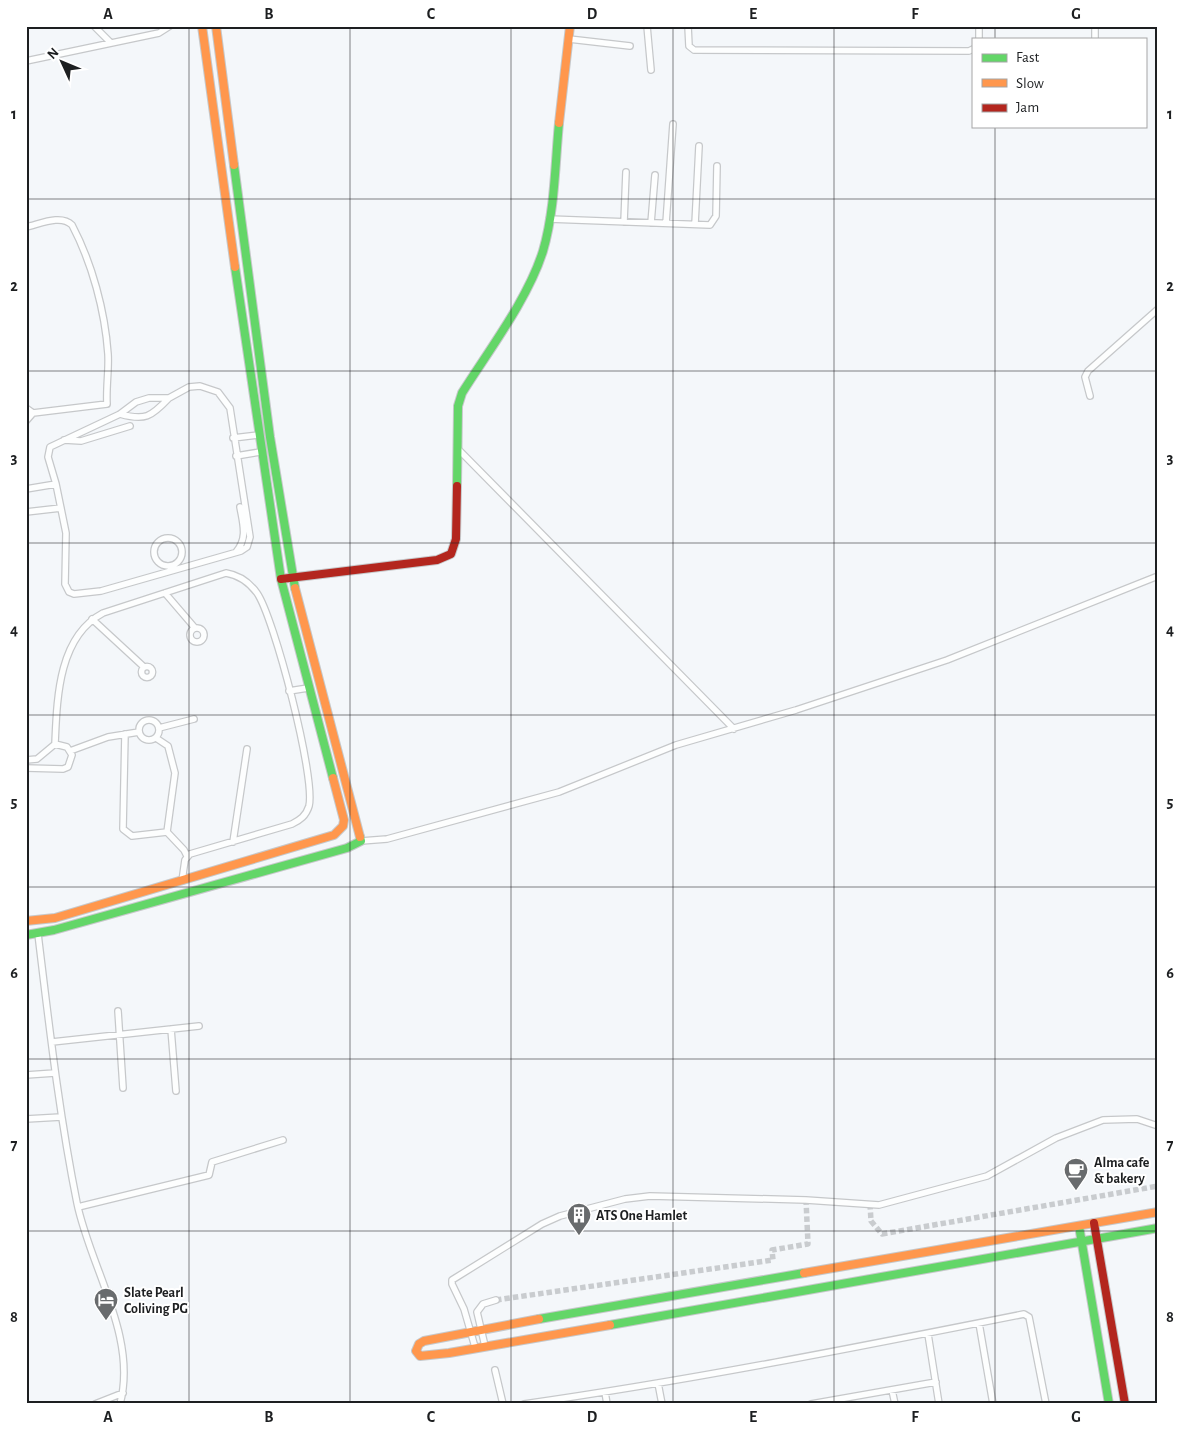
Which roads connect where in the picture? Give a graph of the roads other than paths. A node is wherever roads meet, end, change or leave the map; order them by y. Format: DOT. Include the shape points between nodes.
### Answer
graph roads {
  1 [pos="94,26"];
  2 [pos="170,26"];
  3 [pos="202,26"];
  4 [pos="216,26"];
  5 [pos="570,26"];
  6 [pos="647,26"];
  7 [pos="688,26"];
  8 [pos="568,39"];
  9 [pos="111,43"];
  10 [pos="630,46"];
  11 [pos="972,49"];
  12 [pos="26,61"];
  13 [pos="651,70"];
  14 [pos="674,124"];
  15 [pos="699,146"];
  16 [pos="717,166"];
  17 [pos="626,172"];
  18 [pos="655,176"];
  19 [pos="549,218"];
  20 [pos="624,222"];
  21 [pos="651,223"];
  22 [pos="666,224"];
  23 [pos="695,224"];
  24 [pos="26,227"];
  25 [pos="1158,309"];
  26 [pos="1090,396"];
  27 [pos="169,398"];
  28 [pos="26,408"];
  29 [pos="33,413"];
  30 [pos="120,414"];
  31 [pos="26,421"];
  32 [pos="130,426"];
  33 [pos="258,435"];
  34 [pos="233,438"];
  35 [pos="62,440"];
  36 [pos="458,449"];
  37 [pos="260,452"];
  38 [pos="236,456"];
  39 [pos="56,484"];
  40 [pos="26,489"];
  41 [pos="240,507"];
  42 [pos="61,508"];
  43 [pos="26,512"];
  44 [pos="235,553"];
  45 [pos="178,562"];
  46 [pos="163,565"];
  47 [pos="184,567"];
  48 [pos="163,573"];
  49 [pos="1158,576"];
  50 [pos="299,577"];
  51 [pos="281,579"];
  52 [pos="166,593"];
  53 [pos="92,619"];
  54 [pos="195,628"];
  55 [pos="144,667"];
  56 [pos="308,688"];
  57 [pos="289,691"];
  58 [pos="194,719"];
  59 [pos="159,728"];
  60 [pos="734,729"];
  61 [pos="139,732"];
  62 [pos="125,734"];
  63 [pos="156,738"];
  64 [pos="56,744"];
  65 [pos="247,749"];
  66 [pos="70,751"];
  67 [pos="26,760"];
  68 [pos="26,768"];
  69 [pos="167,832"];
  70 [pos="361,840"];
  71 [pos="233,842"];
  72 [pos="187,856"];
  73 [pos="182,881"];
  74 [pos="26,921"];
  75 [pos="38,934"];
  76 [pos="26,935"];
  77 [pos="118,1011"];
  78 [pos="199,1026"];
  79 [pos="171,1029"];
  80 [pos="118,1035"];
  81 [pos="52,1042"];
  82 [pos="56,1073"];
  83 [pos="26,1075"];
  84 [pos="123,1088"];
  85 [pos="176,1091"];
  86 [pos="61,1118"];
  87 [pos="26,1119"];
  88 [pos="1158,1126"];
  89 [pos="283,1140"];
  90 [pos="78,1207"];
  91 [pos="1158,1212"];
  92 [pos="1094,1223"];
  93 [pos="1079,1226"];
  94 [pos="1158,1228"];
  95 [pos="1097,1239"];
  96 [pos="1081,1242"];
  97 [pos="496,1300"];
  98 [pos="979,1323"];
  99 [pos="480,1329"];
  100 [pos="471,1331"];
  101 [pos="928,1334"];
  102 [pos="485,1346"];
  103 [pos="476,1347"];
  104 [pos="495,1370"];
  105 [pos="936,1382"];
  106 [pos="658,1383"];
  107 [pos="892,1390"];
  108 [pos="123,1392"];
  109 [pos="605,1392"];
  110 [pos="854,1400"];
  111 [pos="95,1404"];
  112 [pos="120,1404"];
  113 [pos="503,1404"];
  114 [pos="524,1404"];
  115 [pos="607,1404"];
  116 [pos="662,1404"];
  117 [pos="811,1404"];
  118 [pos="894,1404"];
  119 [pos="939,1404"];
  120 [pos="993,1404"];
  121 [pos="1046,1404"];
  122 [pos="1109,1404"];
  123 [pos="1125,1404"];
  1 -- 9 [label="street"];
  2 -- 9 [label="street" via="164,31"];
  3 -- 33 [label="street"];
  4 -- 50 [label="street" via="269,428"];
  5 -- 8 [label="street"];
  6 -- 13 [label="street"];
  7 -- 11 [label="street" via="689,46 694,50"];
  8 -- 10 [label="street"];
  8 -- 19 [label="street"];
  9 -- 12 [label="street"];
  14 -- 22 [label="street"];
  15 -- 23 [label="street"];
  16 -- 23 [label="street" via="715,221 710,225"];
  17 -- 20 [label="street"];
  18 -- 21 [label="street"];
  19 -- 20 [label="street"];
  19 -- 36 [label="street" via="543,250 532,280 462,393 458,406"];
  20 -- 21 [label="street"];
  21 -- 22 [label="street"];
  22 -- 23 [label="street"];
  24 -- 29 [label="street" via="58,220 72,225 93,277 108,355 107,404"];
  25 -- 26 [label="street" via="1088,371 1085,377"];
  27 -- 30 [label="street" via="142,399"];
  27 -- 30 [label="street" via="152,414 142,418"];
  27 -- 34 [label="street" via="189,387 200,386 218,392 230,408"];
  28 -- 29 [label="street"];
  29 -- 31 [label="street"];
  30 -- 35 [label="street"];
  32 -- 35 [label="street" via="81,441"];
  33 -- 34 [label="street"];
  33 -- 37 [label="street"];
  34 -- 38 [label="street"];
  35 -- 39 [label="street" via="48,451"];
  36 -- 50 [label="street" via="456,539 451,554 437,560"];
  36 -- 60 [label="street"];
  37 -- 38 [label="street"];
  37 -- 51 [label="street"];
  38 -- 44 [label="street" via="250,536 248,547"];
  39 -- 40 [label="street"];
  39 -- 42 [label="street"];
  41 -- 44 [label="street" via="244,541"];
  42 -- 43 [label="street"];
  42 -- 48 [label="street" via="66,533 64,584 70,592 101,591"];
  44 -- 47 [label="street"];
  45 -- 46 [label="street" via="171,566"];
  45 -- 46 [label="street" via="182,551 179,544 165,539 156,546 154,553"];
  45 -- 47 [label="street"];
  46 -- 48 [label="street"];
  47 -- 48 [label="street"];
  49 -- 60 [label="street" via="947,660"];
  50 -- 51 [label="street"];
  50 -- 70 [label="street" via="303,622"];
  51 -- 56 [label="street"];
  52 -- 53 [label="street"];
  52 -- 54 [label="street"];
  52 -- 57 [label="street" via="226,573 235,574 243,580 256,592 270,620"];
  53 -- 55 [label="street"];
  53 -- 64 [label="street" via="76,641 62,670"];
  56 -- 57 [label="street"];
  56 -- 73 [label="street" via="344,820 340,830 334,835"];
  57 -- 71 [label="street" via="310,782 311,794 306,813 292,824"];
  58 -- 59 [label="street"];
  59 -- 61 [label="street" via="154,721 148,720"];
  59 -- 63 [label="street"];
  60 -- 70 [label="street" via="650,755 559,792 387,839"];
  61 -- 62 [label="street"];
  61 -- 63 [label="street" via="146,740"];
  62 -- 66 [label="street"];
  62 -- 69 [label="street" via="123,829 132,836"];
  63 -- 69 [label="street" via="168,746 175,773"];
  64 -- 66 [label="street"];
  64 -- 67 [label="street" via="37,759"];
  65 -- 71 [label="street"];
  66 -- 68 [label="street" via="71,762 63,769"];
  69 -- 72 [label="street"];
  70 -- 75 [label="street" via="347,848"];
  71 -- 72 [label="street"];
  72 -- 73 [label="street"];
  73 -- 74 [label="street" via="55,918"];
  75 -- 76 [label="street"];
  75 -- 81 [label="street"];
  77 -- 80 [label="street"];
  78 -- 79 [label="street"];
  79 -- 80 [label="street"];
  79 -- 85 [label="street"];
  80 -- 81 [label="street"];
  80 -- 84 [label="street"];
  81 -- 82 [label="street"];
  82 -- 83 [label="street"];
  82 -- 86 [label="street"];
  86 -- 87 [label="street"];
  86 -- 90 [label="street"];
  88 -- 100 [label="street" via="1137,1119 1103,1120 1056,1138 987,1176 895,1202 870,1204 650,1196 560,1216 452,1280"];
  89 -- 90 [label="street" via="212,1162 209,1175"];
  90 -- 108 [label="street" via="104,1282 122,1350"];
  91 -- 92 [label="street"];
  92 -- 93 [label="street"];
  92 -- 95 [label="street"];
  93 -- 96 [label="street"];
  93 -- 99 [label="street"];
  94 -- 95 [label="street"];
  95 -- 96 [label="street"];
  95 -- 123 [label="street"];
  96 -- 102 [label="street"];
  96 -- 122 [label="street"];
  97 -- 99 [label="street" via="478,1309"];
  98 -- 101 [label="street"];
  98 -- 120 [label="street"];
  98 -- 121 [label="street" via="1024,1314 1029,1317"];
  99 -- 100 [label="street"];
  99 -- 102 [label="street"];
  100 -- 103 [label="street"];
  100 -- 103 [label="street" via="424,1341 416,1351 425,1356"];
  101 -- 105 [label="street"];
  101 -- 106 [label="street"];
  102 -- 103 [label="street"];
  104 -- 113 [label="street"];
  105 -- 107 [label="street"];
  105 -- 119 [label="street"];
  106 -- 109 [label="street"];
  106 -- 116 [label="street"];
  107 -- 110 [label="street"];
  107 -- 118 [label="street"];
  108 -- 111 [label="street"];
  108 -- 112 [label="street"];
  109 -- 114 [label="street"];
  109 -- 115 [label="street"];
  110 -- 117 [label="street"];
}
